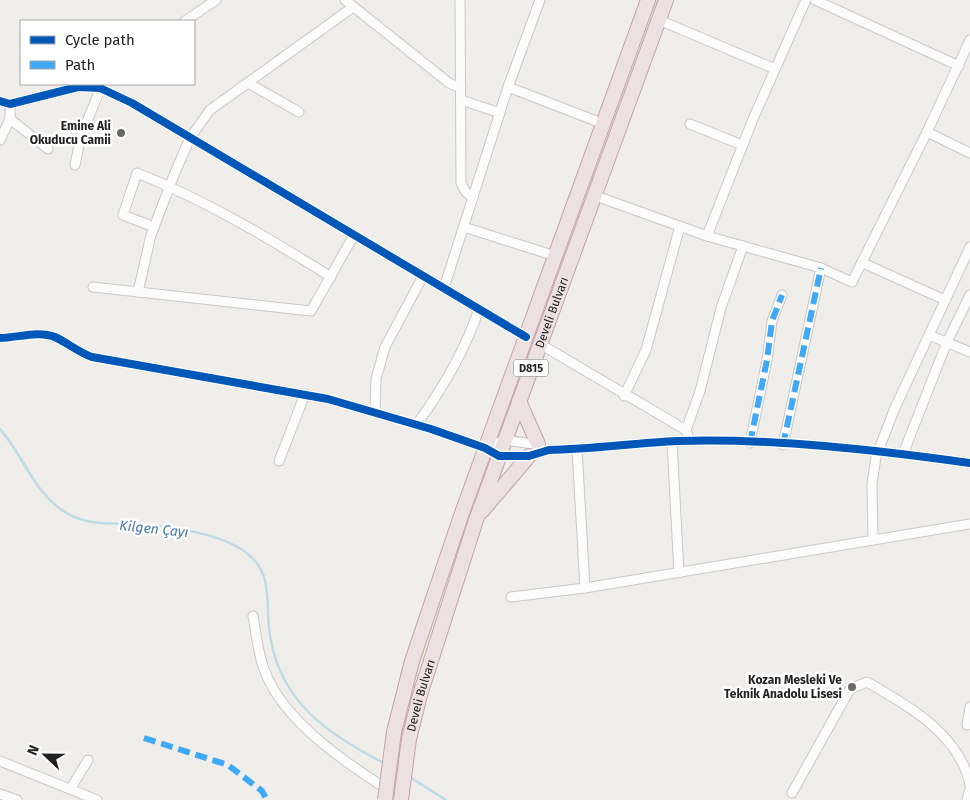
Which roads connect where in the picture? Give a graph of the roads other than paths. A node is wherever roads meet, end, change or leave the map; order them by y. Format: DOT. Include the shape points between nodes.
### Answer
graph roads {
  1 [pos="216,0"];
  2 [pos="345,0"];
  3 [pos="460,0"];
  4 [pos="540,0"];
  5 [pos="648,0"];
  6 [pos="666,0"];
  7 [pos="806,0"];
  8 [pos="815,0"];
  9 [pos="353,7"];
  10 [pos="186,20"];
  11 [pos="659,20"];
  12 [pos="970,40"];
  13 [pos="959,66"];
  14 [pos="775,69"];
  15 [pos="248,83"];
  16 [pos="102,86"];
  17 [pos="508,87"];
  18 [pos="461,88"];
  19 [pos="461,100"];
  20 [pos="0,101"];
  21 [pos="10,104"];
  22 [pos="300,112"];
  23 [pos="500,113"];
  24 [pos="10,119"];
  25 [pos="604,124"];
  26 [pos="690,124"];
  27 [pos="927,132"];
  28 [pos="190,138"];
  29 [pos="0,140"];
  30 [pos="742,145"];
  31 [pos="48,149"];
  32 [pos="970,153"];
  33 [pos="75,165"];
  34 [pos="170,186"];
  35 [pos="596,196"];
  36 [pos="473,198"];
  37 [pos="680,226"];
  38 [pos="154,227"];
  39 [pos="464,227"];
  40 [pos="354,235"];
  41 [pos="706,236"];
  42 [pos="744,246"];
  43 [pos="970,247"];
  44 [pos="555,256"];
  45 [pos="864,262"];
  46 [pos="820,268"];
  47 [pos="331,276"];
  48 [pos="423,276"];
  49 [pos="93,287"];
  50 [pos="444,288"];
  51 [pos="138,292"];
  52 [pos="782,295"];
  53 [pos="970,295"];
  54 [pos="945,300"];
  55 [pos="479,309"];
  56 [pos="929,335"];
  57 [pos="526,337"];
  58 [pos="0,338"];
  59 [pos="948,342"];
  60 [pos="540,344"];
  61 [pos="970,352"];
  62 [pos="305,394"];
  63 [pos="624,396"];
  64 [pos="519,401"];
  65 [pos="375,412"];
  66 [pos="417,424"];
  67 [pos="686,430"];
  68 [pos="505,440"];
  69 [pos="690,441"];
  70 [pos="672,442"];
  71 [pos="750,443"];
  72 [pos="783,445"];
  73 [pos="544,447"];
  74 [pos="485,448"];
  75 [pos="577,449"];
  76 [pos="879,450"];
  77 [pos="903,454"];
  78 [pos="499,456"];
  79 [pos="529,456"];
  80 [pos="279,460"];
  81 [pos="970,463"];
  82 [pos="476,520"];
  83 [pos="970,524"];
  84 [pos="873,540"];
  85 [pos="678,572"];
  86 [pos="585,588"];
  87 [pos="511,597"];
  88 [pos="253,616"];
  89 [pos="970,706"];
  90 [pos="967,724"];
  91 [pos="88,760"];
  92 [pos="0,761"];
  93 [pos="970,787"];
  94 [pos="71,788"];
  95 [pos="0,794"];
  96 [pos="792,794"];
  97 [pos="17,800"];
  98 [pos="97,800"];
  99 [pos="385,800"];
  100 [pos="403,800"];
  101 [pos="967,800"];
  1 -- 10 [label="street"];
  2 -- 9 [label="street"];
  3 -- 18 [label="street"];
  4 -- 17 [label="street"];
  5 -- 25 [label="highway, Develi Bulvarı / D815"];
  6 -- 11 [label="highway, Develi Bulvarı / D815"];
  7 -- 14 [label="street"];
  8 -- 13 [label="street"];
  9 -- 15 [label="street"];
  9 -- 18 [label="street" via="449,83"];
  11 -- 14 [label="street"];
  11 -- 35 [label="highway, Develi Bulvarı / D815"];
  12 -- 13 [label="street"];
  13 -- 27 [label="street"];
  14 -- 30 [label="street"];
  15 -- 22 [label="street"];
  15 -- 28 [label="street" via="210,110"];
  16 -- 21 [label="street" via="78,86"];
  16 -- 28 [label="street"];
  16 -- 33 [label="street" via="81,136"];
  17 -- 23 [label="street"];
  17 -- 25 [label="street"];
  18 -- 19 [label="street"];
  19 -- 23 [label="street"];
  19 -- 36 [label="street" via="461,183"];
  20 -- 21 [label="street"];
  21 -- 24 [label="street"];
  23 -- 36 [label="street"];
  24 -- 29 [label="street"];
  24 -- 31 [label="street"];
  25 -- 44 [label="highway, Develi Bulvarı / D815"];
  26 -- 30 [label="street"];
  27 -- 32 [label="street"];
  27 -- 45 [label="street"];
  28 -- 34 [label="street"];
  28 -- 40 [label="street"];
  30 -- 41 [label="street"];
  34 -- 38 [label="street"];
  34 -- 38 [label="street" via="137,173 123,215"];
  34 -- 47 [label="street"];
  35 -- 37 [label="street"];
  35 -- 60 [label="highway, Develi Bulvarı / D815"];
  36 -- 39 [label="street"];
  37 -- 41 [label="street"];
  37 -- 63 [label="street" via="646,350"];
  38 -- 51 [label="street"];
  39 -- 44 [label="street"];
  39 -- 50 [label="street"];
  40 -- 47 [label="street"];
  40 -- 48 [label="street"];
  41 -- 42 [label="street"];
  42 -- 46 [label="street"];
  42 -- 67 [label="street" via="721,308 700,391"];
  43 -- 54 [label="street"];
  44 -- 57 [label="highway, Develi Bulvarı / D815"];
  45 -- 46 [label="street" via="852,282"];
  45 -- 54 [label="street"];
  46 -- 72 [label="street"];
  47 -- 51 [label="street" via="311,311"];
  48 -- 50 [label="street"];
  48 -- 65 [label="street" via="385,346 376,379"];
  49 -- 51 [label="street"];
  50 -- 55 [label="street"];
  52 -- 71 [label="street" via="772,321"];
  53 -- 59 [label="street"];
  54 -- 56 [label="street"];
  55 -- 57 [label="street"];
  55 -- 66 [label="street" via="451,374"];
  56 -- 59 [label="street"];
  56 -- 76 [label="street"];
  57 -- 74 [label="highway, Develi Bulvarı / D815"];
  58 -- 62 [label="street" via="53,336 92,357"];
  59 -- 61 [label="street"];
  59 -- 77 [label="street"];
  60 -- 63 [label="street"];
  60 -- 64 [label="highway, Develi Bulvarı / D815"];
  62 -- 65 [label="street"];
  62 -- 80 [label="street"];
  63 -- 67 [label="street"];
  64 -- 68 [label="highway, Develi Bulvarı / D815"];
  64 -- 73 [label="highway"];
  65 -- 66 [label="street"];
  66 -- 74 [label="street"];
  67 -- 69 [label="street"];
  68 -- 73 [label="street"];
  68 -- 74 [label="street"];
  68 -- 78 [label="highway, Develi Bulvarı / D815"];
  69 -- 70 [label="street"];
  69 -- 71 [label="street"];
  70 -- 75 [label="street"];
  70 -- 85 [label="street"];
  71 -- 72 [label="street"];
  72 -- 76 [label="street"];
  73 -- 75 [label="street"];
  73 -- 79 [label="street"];
  74 -- 78 [label="street"];
  74 -- 99 [label="highway, Develi Bulvarı / D815, bridge" via="412,661 394,732"];
  75 -- 86 [label="street"];
  76 -- 77 [label="street"];
  76 -- 84 [label="street" via="873,474"];
  77 -- 81 [label="street"];
  78 -- 79 [label="street"];
  78 -- 82 [label="highway, Develi Bulvarı / D815"];
  79 -- 82 [label="highway"];
  82 -- 100 [label="highway, Develi Bulvarı / D815, bridge" via="420,695 409,739"];
  83 -- 84 [label="street"];
  84 -- 85 [label="street"];
  85 -- 86 [label="street"];
  86 -- 87 [label="street"];
  88 -- 100 [label="street" via="264,669 292,716 356,770"];
  89 -- 90 [label="street"];
  91 -- 94 [label="street"];
  92 -- 94 [label="street"];
  93 -- 96 [label="street" via="962,758 936,730 918,712 867,682 850,689"];
  93 -- 101 [label="street"];
  94 -- 98 [label="street"];
  95 -- 97 [label="street"];
}
